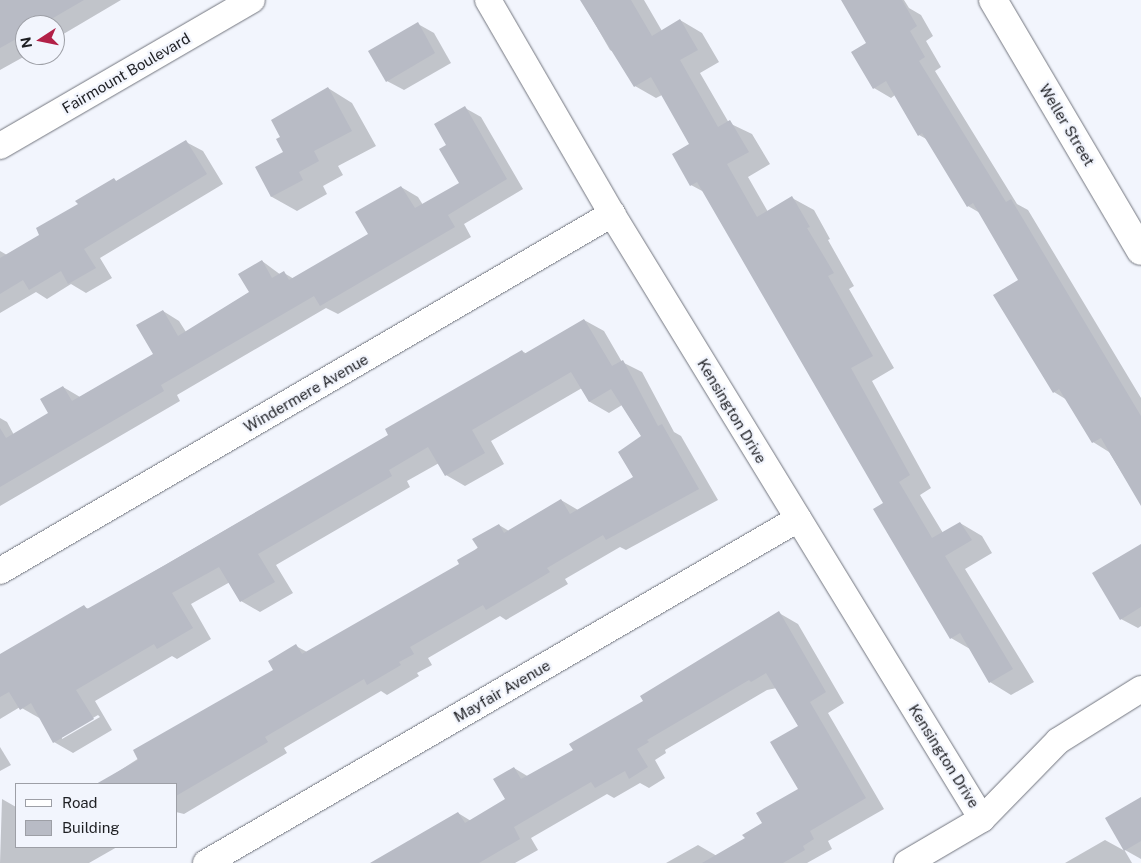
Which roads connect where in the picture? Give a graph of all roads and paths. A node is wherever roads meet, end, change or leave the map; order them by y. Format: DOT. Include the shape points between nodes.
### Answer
graph roads {
  1 [pos="252,0"];
  2 [pos="488,0"];
  3 [pos="993,0"];
  4 [pos="0,146"];
  5 [pos="612,214"];
  6 [pos="1141,251"];
  7 [pos="798,519"];
  8 [pos="0,570"];
  9 [pos="1141,690"];
  10 [pos="982,819"];
  11 [pos="206,863"];
  12 [pos="907,863"];
  1 -- 4 [label="street, Fairmount Boulevard"];
  2 -- 5 [label="street, Kensington Drive"];
  3 -- 6 [label="street, Weller Street"];
  5 -- 7 [label="street, Kensington Drive"];
  5 -- 8 [label="street, Windermere Avenue"];
  7 -- 10 [label="street, Kensington Drive"];
  7 -- 11 [label="street, Mayfair Avenue"];
  9 -- 10 [label="street" via="1058,741"];
  10 -- 12 [label="street"];
}
